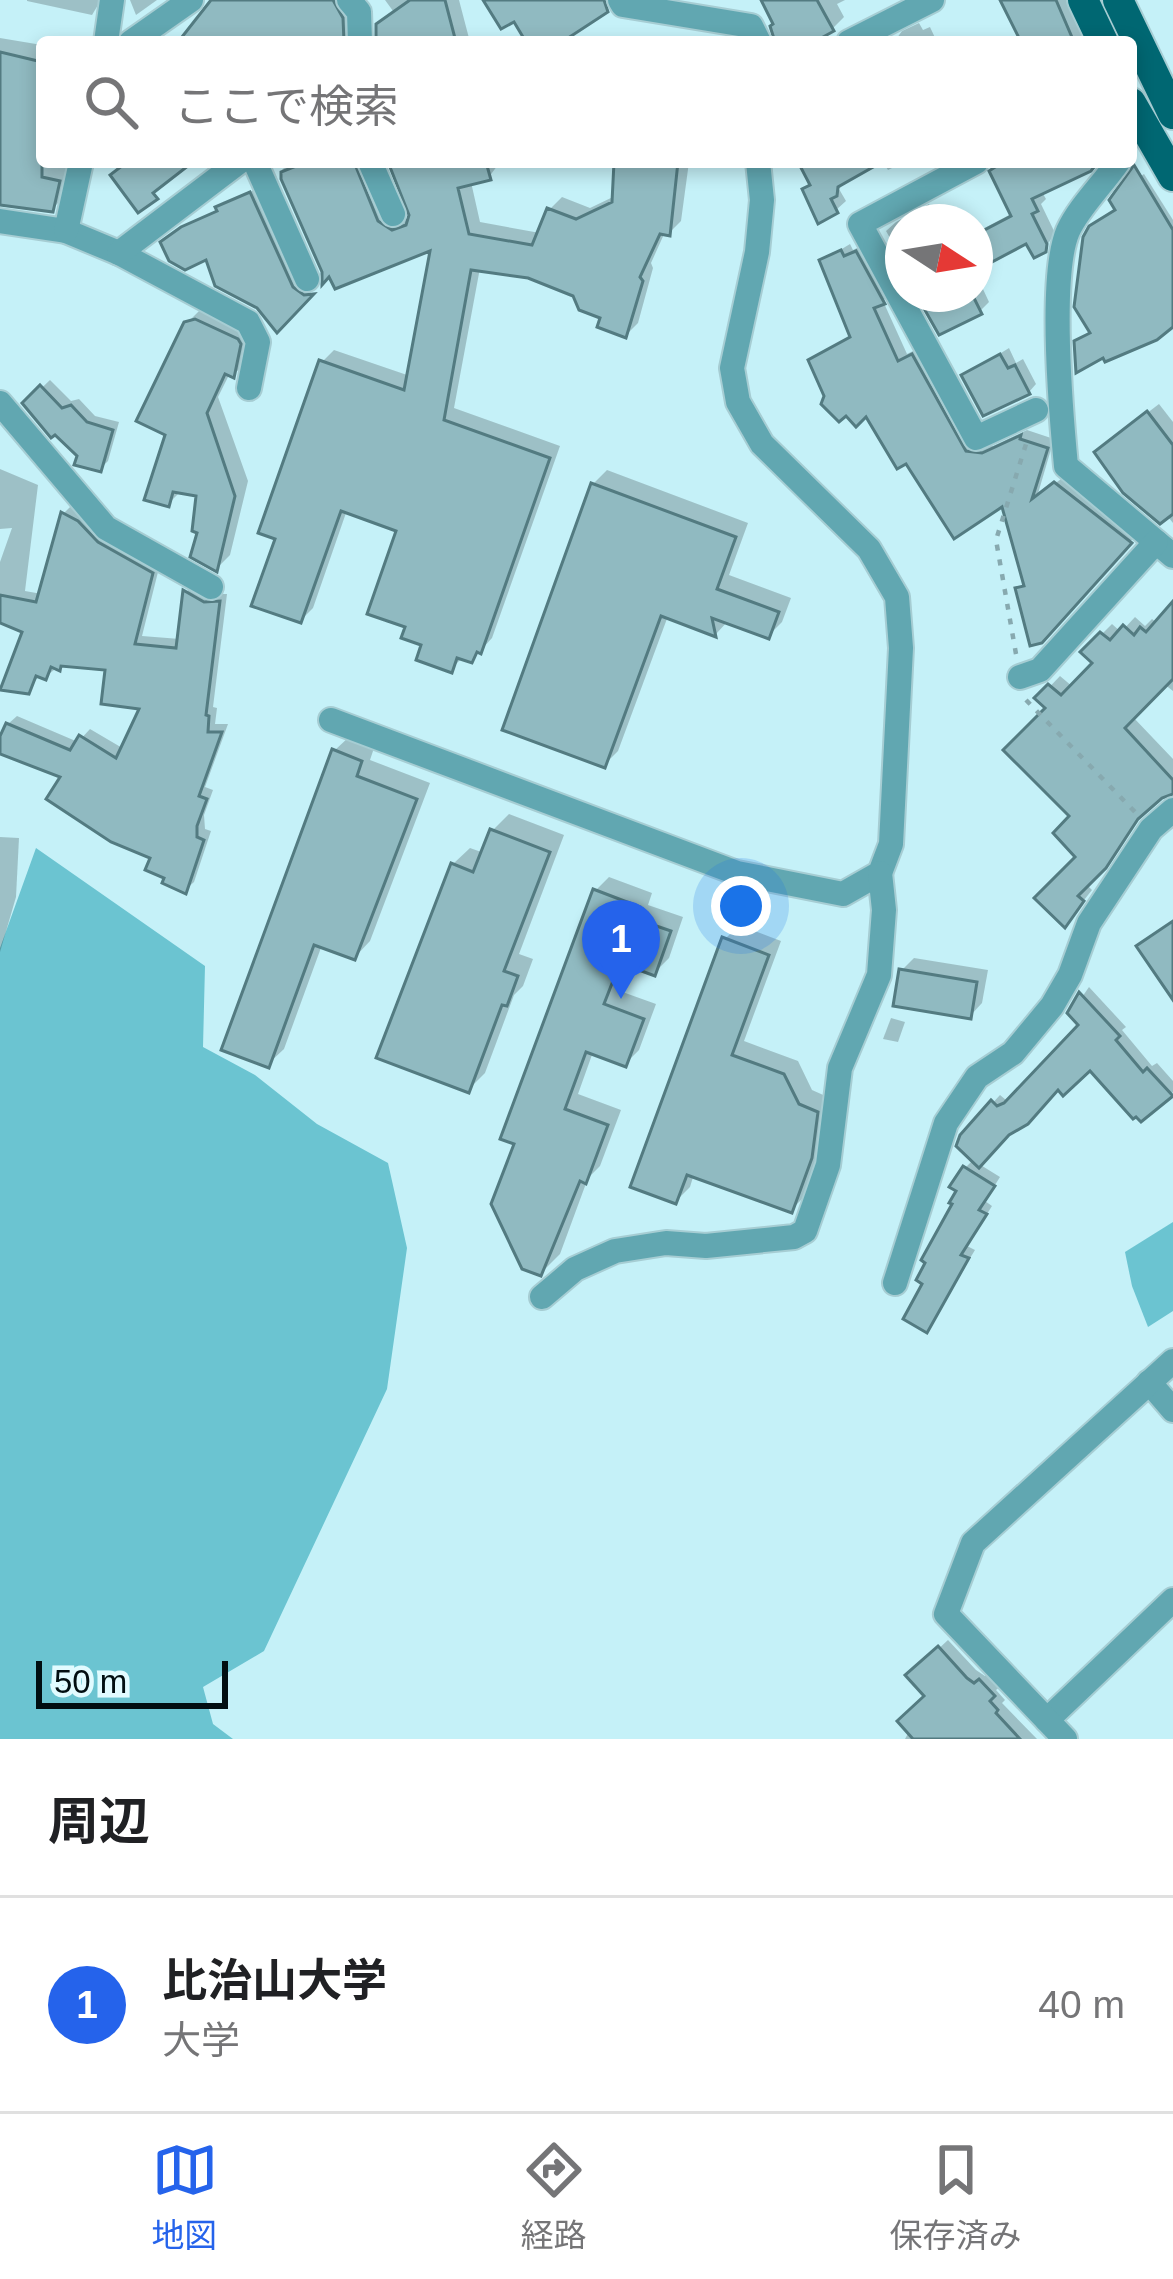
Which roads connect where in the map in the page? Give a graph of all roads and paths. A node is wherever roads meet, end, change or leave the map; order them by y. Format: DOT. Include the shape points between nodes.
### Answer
graph roads {
  1 [pos="112,0"];
  2 [pos="191,0"];
  3 [pos="350,0"];
  4 [pos="620,0"];
  5 [pos="932,0"];
  6 [pos="1083,0"];
  7 [pos="1118,0"];
  8 [pos="107,36"];
  9 [pos="140,36"];
  10 [pos="360,36"];
  11 [pos="756,36"];
  12 [pos="861,36"];
  13 [pos="1100,36"];
  14 [pos="1135,36"];
  15 [pos="1137,40"];
  16 [pos="1170,110"];
  17 [pos="1137,125"];
  18 [pos="1137,129"];
  19 [pos="80,168"];
  20 [pos="231,168"];
  21 [pos="258,168"];
  22 [pos="373,168"];
  23 [pos="759,168"];
  24 [pos="965,168"];
  25 [pos="1114,168"];
  26 [pos="1173,176"];
  27 [pos="393,214"];
  28 [pos="0,221"];
  29 [pos="66,231"];
  30 [pos="119,253"];
  31 [pos="307,279"];
  32 [pos="249,388"];
  33 [pos="0,403"];
  34 [pos="1036,410"];
  35 [pos="1164,549"];
  36 [pos="211,587"];
  37 [pos="1020,677"];
  38 [pos="331,720"];
  39 [pos="1173,810"];
  40 [pos="880,873"];
  41 [pos="896,1283"];
  42 [pos="542,1297"];
  43 [pos="1173,1360"];
  44 [pos="1149,1382"];
  45 [pos="1173,1410"];
  46 [pos="1173,1600"];
  47 [pos="1048,1720"];
  48 [pos="1065,1739"];
  1 -- 8 [label="street"];
  2 -- 9 [label="street"];
  3 -- 10 [label="street"];
  4 -- 11 [label="street" via="751,26"];
  5 -- 12 [label="street"];
  6 -- 13 [label="main road"];
  7 -- 14 [label="main road"];
  15 -- 16 [label="main road"];
  16 -- 17 [label="street"];
  18 -- 26 [label="main road"];
  19 -- 29 [label="street"];
  20 -- 30 [label="street"];
  21 -- 31 [label="street"];
  22 -- 27 [label="street"];
  23 -- 40 [label="street" via="757,252 732,368 739,402 762,444 869,549 896,597 902,648 891,844"];
  24 -- 34 [label="street" via="860,224 976,438"];
  25 -- 35 [label="street" via="1069,230 1060,265 1066,466"];
  28 -- 29 [label="street"];
  29 -- 30 [label="street"];
  30 -- 32 [label="street" via="248,322 258,342"];
  33 -- 36 [label="street" via="106,528"];
  35 -- 37 [label="street" via="1040,670"];
  38 -- 40 [label="street" via="737,873 843,893"];
  39 -- 41 [label="street" via="1151,829 1089,923 1052,1006 1013,1053 977,1077 946,1123"];
  40 -- 42 [label="street" via="879,975 840,1068 828,1166 805,1231 615,1251 575,1269"];
  43 -- 44 [label="street"];
  44 -- 45 [label="street"];
  44 -- 47 [label="street" via="973,1543 946,1614"];
  46 -- 47 [label="street"];
  47 -- 48 [label="street"];
}
